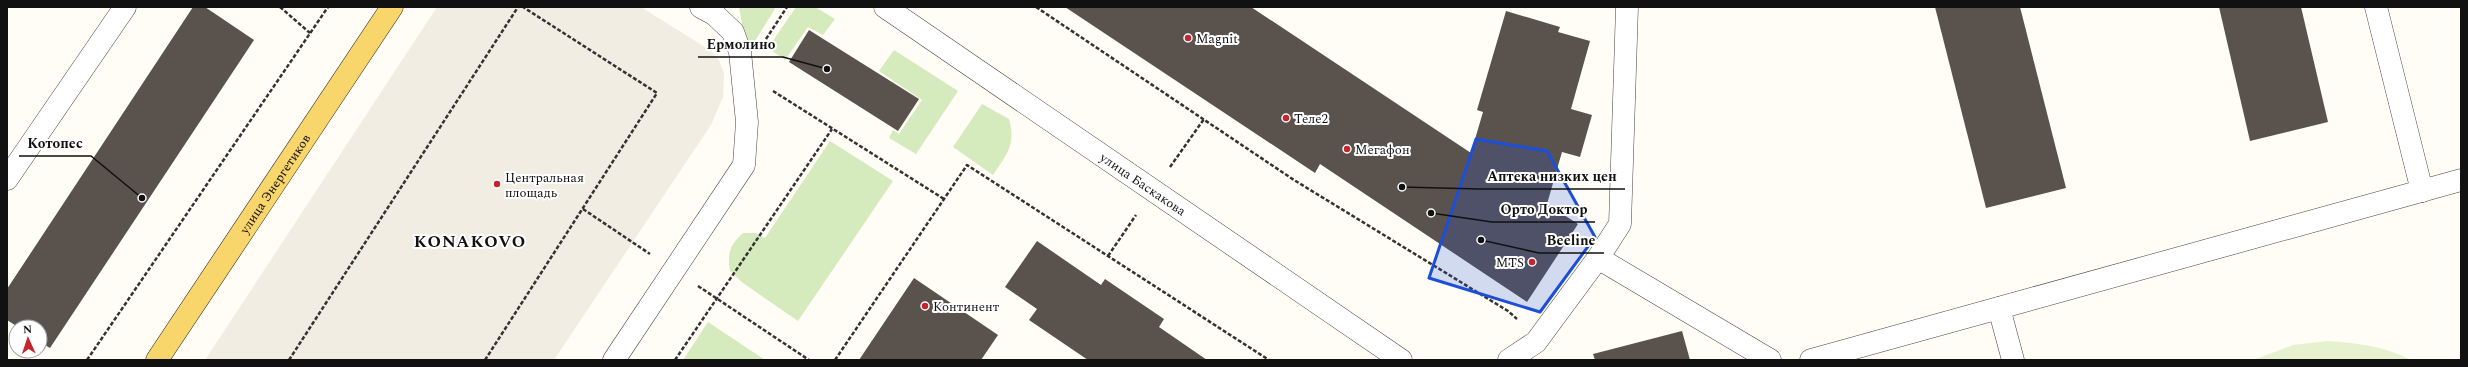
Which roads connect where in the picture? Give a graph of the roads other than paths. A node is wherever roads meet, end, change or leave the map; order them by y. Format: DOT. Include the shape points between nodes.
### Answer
graph roads {
  1 [pos="125,7"];
  2 [pos="392,7"];
  3 [pos="885,7"];
  4 [pos="1627,7"];
  5 [pos="2376,7"];
  6 [pos="711,9"];
  7 [pos="7,180"];
  8 [pos="2461,180"];
  9 [pos="2422,191"];
  10 [pos="1598,258"];
  11 [pos="1999,308"];
  12 [pos="157,360"];
  13 [pos="614,360"];
  14 [pos="1401,360"];
  15 [pos="1509,360"];
  16 [pos="1770,360"];
  17 [pos="1811,360"];
  18 [pos="2013,360"];
  1 -- 7 [label="street"];
  2 -- 12 [label="main road, улица Энергетиков"];
  3 -- 14 [label="street, улица Баскакова"];
  4 -- 10 [label="street" via="1620,224"];
  5 -- 9 [label="street"];
  6 -- 13 [label="street" via="733,32 740,52 747,122 744,165"];
  8 -- 9 [label="street"];
  9 -- 11 [label="street"];
  10 -- 15 [label="street" via="1536,342"];
  10 -- 16 [label="street"];
  11 -- 17 [label="street"];
  11 -- 18 [label="street"];
}
